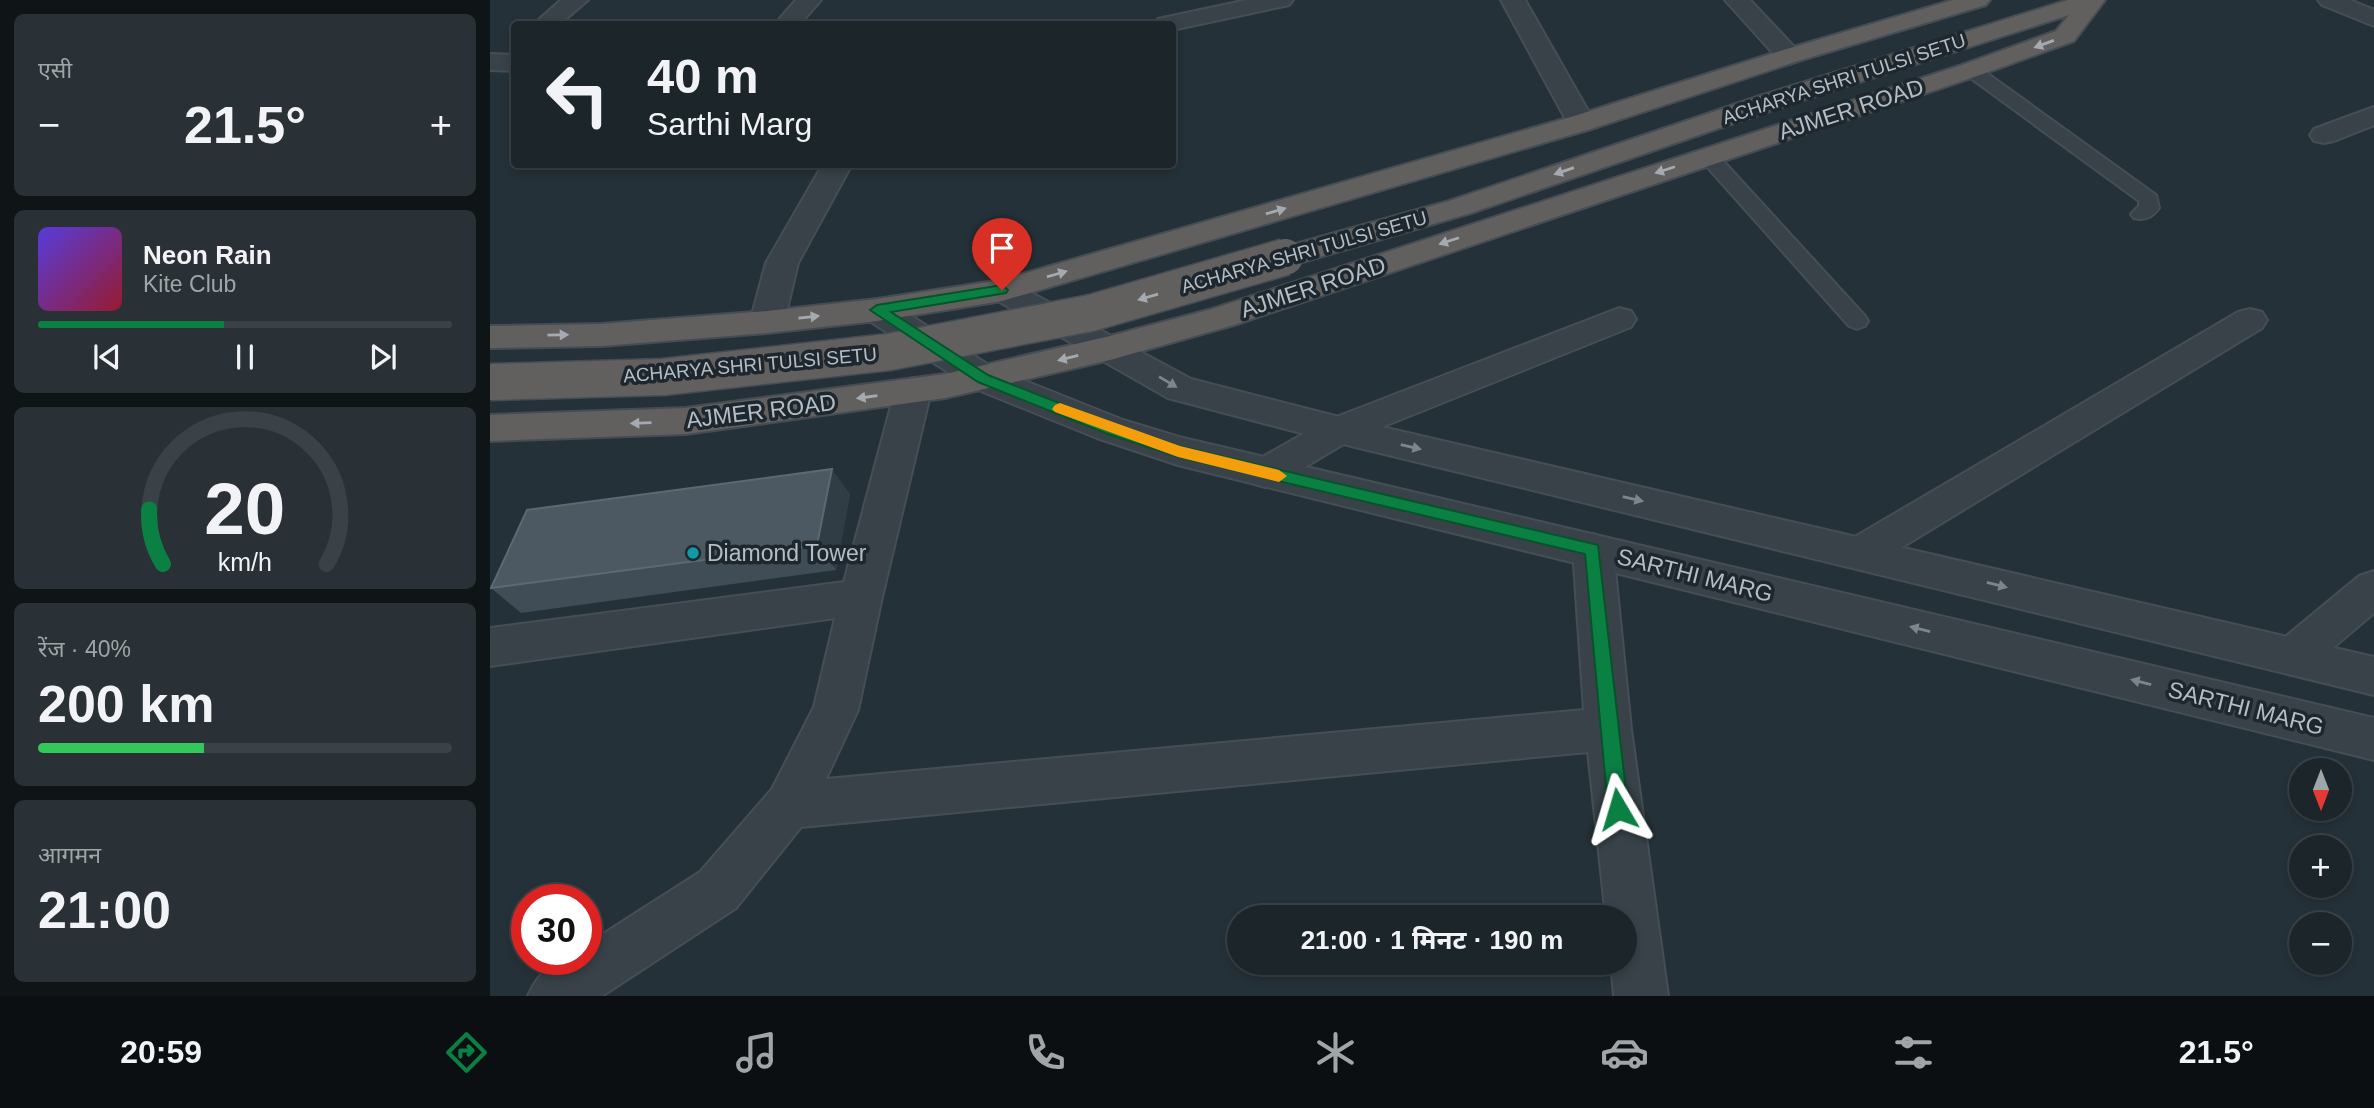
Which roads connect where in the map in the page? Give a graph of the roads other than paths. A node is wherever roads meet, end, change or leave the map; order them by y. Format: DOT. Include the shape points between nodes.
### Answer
graph roads {
  1 [pos="576,0"];
  2 [pos="810,0"];
  3 [pos="1281,0"];
  4 [pos="1513,0"];
  5 [pos="1737,0"];
  6 [pos="1978,0"];
  7 [pos="2093,0"];
  8 [pos="2330,0"];
  9 [pos="2374,19"];
  10 [pos="550,21"];
  11 [pos="790,21"];
  12 [pos="1176,22"];
  13 [pos="1790,56"];
  14 [pos="1971,70"];
  15 [pos="2374,115"];
  16 [pos="1581,123"];
  17 [pos="2324,135"];
  18 [pos="1708,156"];
  19 [pos="836,168"];
  20 [pos="2141,214"];
  21 [pos="1002,290"];
  22 [pos="877,310"];
  23 [pos="1619,319"];
  24 [pos="2250,320"];
  25 [pos="1857,321"];
  26 [pos="767,322"];
  27 [pos="490,337"];
  28 [pos="1110,348"];
  29 [pos="983,378"];
  30 [pos="490,382"];
  31 [pos="914,391"];
  32 [pos="490,428"];
  33 [pos="1339,430"];
  34 [pos="1265,472"];
  35 [pos="1592,550"];
  36 [pos="1862,552"];
  37 [pos="2374,588"];
  38 [pos="861,597"];
  39 [pos="490,647"];
  40 [pos="2293,656"];
  41 [pos="2374,676"];
  42 [pos="1608,729"];
  43 [pos="2374,739"];
  44 [pos="789,805"];
  45 [pos="555,996"];
  46 [pos="1641,996"];
  1 -- 10 [label="street"];
  2 -- 11 [label="street"];
  3 -- 12 [label="street"];
  4 -- 16 [label="street"];
  5 -- 13 [label="street"];
  6 -- 13 [label="highway"];
  7 -- 14 [label="highway, AJMER ROAD, one-way" via="2065,36"];
  7 -- 30 [label="highway, ACHARYA SHRI TULSI SETU, one-way, bridge" via="1769,102 1460,207 1091,313 889,352 663,377"];
  8 -- 9 [label="street"];
  13 -- 16 [label="highway"];
  14 -- 18 [label="highway, AJMER ROAD"];
  14 -- 20 [label="lane" via="2149,200 2149,208"];
  15 -- 17 [label="street"];
  21 -- 16 [label="highway, one-way"];
  18 -- 25 [label="lane"];
  18 -- 28 [label="highway, AJMER ROAD, one-way" via="1222,317"];
  19 -- 26 [label="street" via="782,263"];
  21 -- 22 [label="highway"];
  21 -- 28 [label="street"];
  26 -- 22 [label="highway, one-way"];
  22 -- 29 [label="street, SARTHI MARG"];
  23 -- 33 [label="street"];
  24 -- 36 [label="street"];
  27 -- 26 [label="highway, one-way" via="601,335"];
  28 -- 29 [label="highway, AJMER ROAD, one-way"];
  28 -- 33 [label="street, one-way" via="1180,389"];
  29 -- 31 [label="highway, AJMER ROAD"];
  29 -- 34 [label="street, SARTHI MARG" via="1144,440"];
  31 -- 32 [label="highway, AJMER ROAD, one-way" via="686,421"];
  31 -- 38 [label="street"];
  33 -- 34 [label="street"];
  33 -- 36 [label="street, one-way"];
  34 -- 35 [label="street, SARTHI MARG"];
  35 -- 42 [label="street"];
  43 -- 35 [label="street, SARTHI MARG, one-way"];
  36 -- 40 [label="street, one-way"];
  37 -- 40 [label="street"];
  38 -- 39 [label="street"];
  38 -- 44 [label="street" via="836,710"];
  40 -- 41 [label="street"];
  42 -- 44 [label="street"];
  42 -- 46 [label="street"];
  44 -- 45 [label="street" via="718,890"];
}
